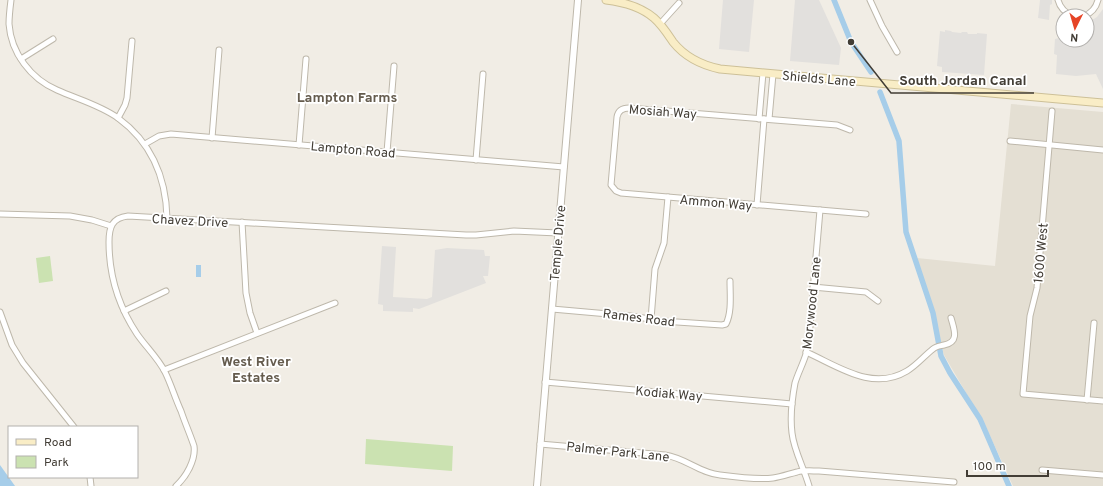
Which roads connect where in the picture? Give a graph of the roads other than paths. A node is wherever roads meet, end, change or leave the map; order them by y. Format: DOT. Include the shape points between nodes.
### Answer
graph roads {
  1 [pos="10,0"];
  2 [pos="578,0"];
  3 [pos="606,0"];
  4 [pos="870,0"];
  5 [pos="679,3"];
  6 [pos="660,24"];
  7 [pos="53,39"];
  8 [pos="132,41"];
  9 [pos="219,50"];
  10 [pos="897,52"];
  11 [pos="306,58"];
  12 [pos="21,59"];
  13 [pos="394,66"];
  14 [pos="763,73"];
  15 [pos="483,74"];
  16 [pos="773,74"];
  17 [pos="1103,103"];
  18 [pos="1052,111"];
  19 [pos="118,118"];
  20 [pos="764,119"];
  21 [pos="850,130"];
  22 [pos="212,138"];
  23 [pos="1010,141"];
  24 [pos="145,144"];
  25 [pos="299,145"];
  26 [pos="1049,145"];
  27 [pos="1103,150"];
  28 [pos="387,152"];
  29 [pos="476,160"];
  30 [pos="564,167"];
  31 [pos="614,190"];
  32 [pos="668,197"];
  33 [pos="756,205"];
  34 [pos="820,210"];
  35 [pos="0,214"];
  36 [pos="866,214"];
  37 [pos="167,218"];
  38 [pos="242,222"];
  39 [pos="111,226"];
  40 [pos="558,233"];
  41 [pos="730,281"];
  42 [pos="813,287"];
  43 [pos="166,291"];
  44 [pos="878,301"];
  45 [pos="335,303"];
  46 [pos="552,309"];
  47 [pos="124,311"];
  48 [pos="0,312"];
  49 [pos="951,318"];
  50 [pos="651,319"];
  51 [pos="1094,323"];
  52 [pos="257,333"];
  53 [pos="806,352"];
  54 [pos="164,370"];
  55 [pos="545,382"];
  56 [pos="1087,400"];
  57 [pos="1103,402"];
  58 [pos="792,404"];
  59 [pos="73,426"];
  60 [pos="540,444"];
  61 [pos="1042,470"];
  62 [pos="804,471"];
  63 [pos="1103,475"];
  64 [pos="954,482"];
  65 [pos="176,486"];
  66 [pos="537,486"];
  67 [pos="809,486"];
  1 -- 12 [label="street" via="11,36"];
  2 -- 30 [label="street, Temple Drive"];
  3 -- 6 [label="main road, Shields Lane" via="624,2 637,7"];
  4 -- 10 [label="street"];
  5 -- 6 [label="street"];
  6 -- 14 [label="main road, Shields Lane" via="677,46 699,62 720,69"];
  7 -- 12 [label="street"];
  8 -- 19 [label="street" via="127,98"];
  9 -- 22 [label="street"];
  11 -- 25 [label="street"];
  12 -- 19 [label="street" via="45,84"];
  13 -- 28 [label="street"];
  14 -- 16 [label="main road, Shields Lane"];
  14 -- 20 [label="street"];
  15 -- 29 [label="street"];
  16 -- 17 [label="main road, Shields Lane"];
  16 -- 20 [label="street"];
  18 -- 26 [label="street, 1600 West"];
  19 -- 24 [label="street"];
  20 -- 21 [label="street" via="837,125"];
  20 -- 31 [label="street, Mosiah Way" via="623,108 617,117 611,183"];
  20 -- 33 [label="street"];
  22 -- 24 [label="street, Lampton Road" via="165,134"];
  22 -- 25 [label="street, Lampton Road"];
  23 -- 26 [label="street"];
  24 -- 37 [label="street" via="162,179"];
  25 -- 28 [label="street, Lampton Road"];
  26 -- 27 [label="street"];
  26 -- 56 [label="street, 1600 West" via="1037,288 1030,316 1023,394"];
  28 -- 29 [label="street, Lampton Road"];
  29 -- 30 [label="street, Lampton Road"];
  30 -- 40 [label="street, Temple Drive"];
  31 -- 32 [label="street, Ammon Way" via="621,193"];
  32 -- 33 [label="street, Ammon Way"];
  32 -- 50 [label="street" via="664,243 655,270"];
  33 -- 34 [label="street, Ammon Way"];
  34 -- 36 [label="street, Ammon Way"];
  34 -- 42 [label="street, Morywood Lane"];
  35 -- 39 [label="street" via="70,216"];
  37 -- 38 [label="street, Chavez Drive"];
  37 -- 39 [label="street, Chavez Drive" via="128,216"];
  38 -- 40 [label="street, Chavez Drive" via="466,235 514,231"];
  38 -- 52 [label="street" via="246,293"];
  39 -- 47 [label="street" via="111,271"];
  40 -- 46 [label="street, Temple Drive"];
  41 -- 50 [label="street, Rames Road" via="726,324 718,326"];
  42 -- 44 [label="street" via="866,292"];
  42 -- 53 [label="street, Morywood Lane"];
  43 -- 47 [label="street"];
  45 -- 52 [label="street"];
  46 -- 50 [label="street, Rames Road"];
  46 -- 55 [label="street, Temple Drive"];
  47 -- 54 [label="street" via="137,335"];
  48 -- 59 [label="street" via="12,345"];
  49 -- 53 [label="street" via="955,337 953,341 939,346 908,371 891,377 874,379 857,376"];
  51 -- 56 [label="street"];
  52 -- 54 [label="street"];
  53 -- 58 [label="street, Morywood Lane"];
  54 -- 65 [label="street" via="194,449 190,467"];
  55 -- 58 [label="street, Kodiak Way"];
  55 -- 60 [label="street, Temple Drive"];
  56 -- 57 [label="street"];
  58 -- 62 [label="street, Morywood Lane" via="792,434"];
  60 -- 62 [label="street, Palmer Park Lane" via="674,456 703,471 720,475 771,479"];
  60 -- 66 [label="street, Temple Drive"];
  61 -- 63 [label="street"];
  62 -- 64 [label="street, Palmer Park Lane"];
  62 -- 67 [label="street, Morywood Lane"];
}
